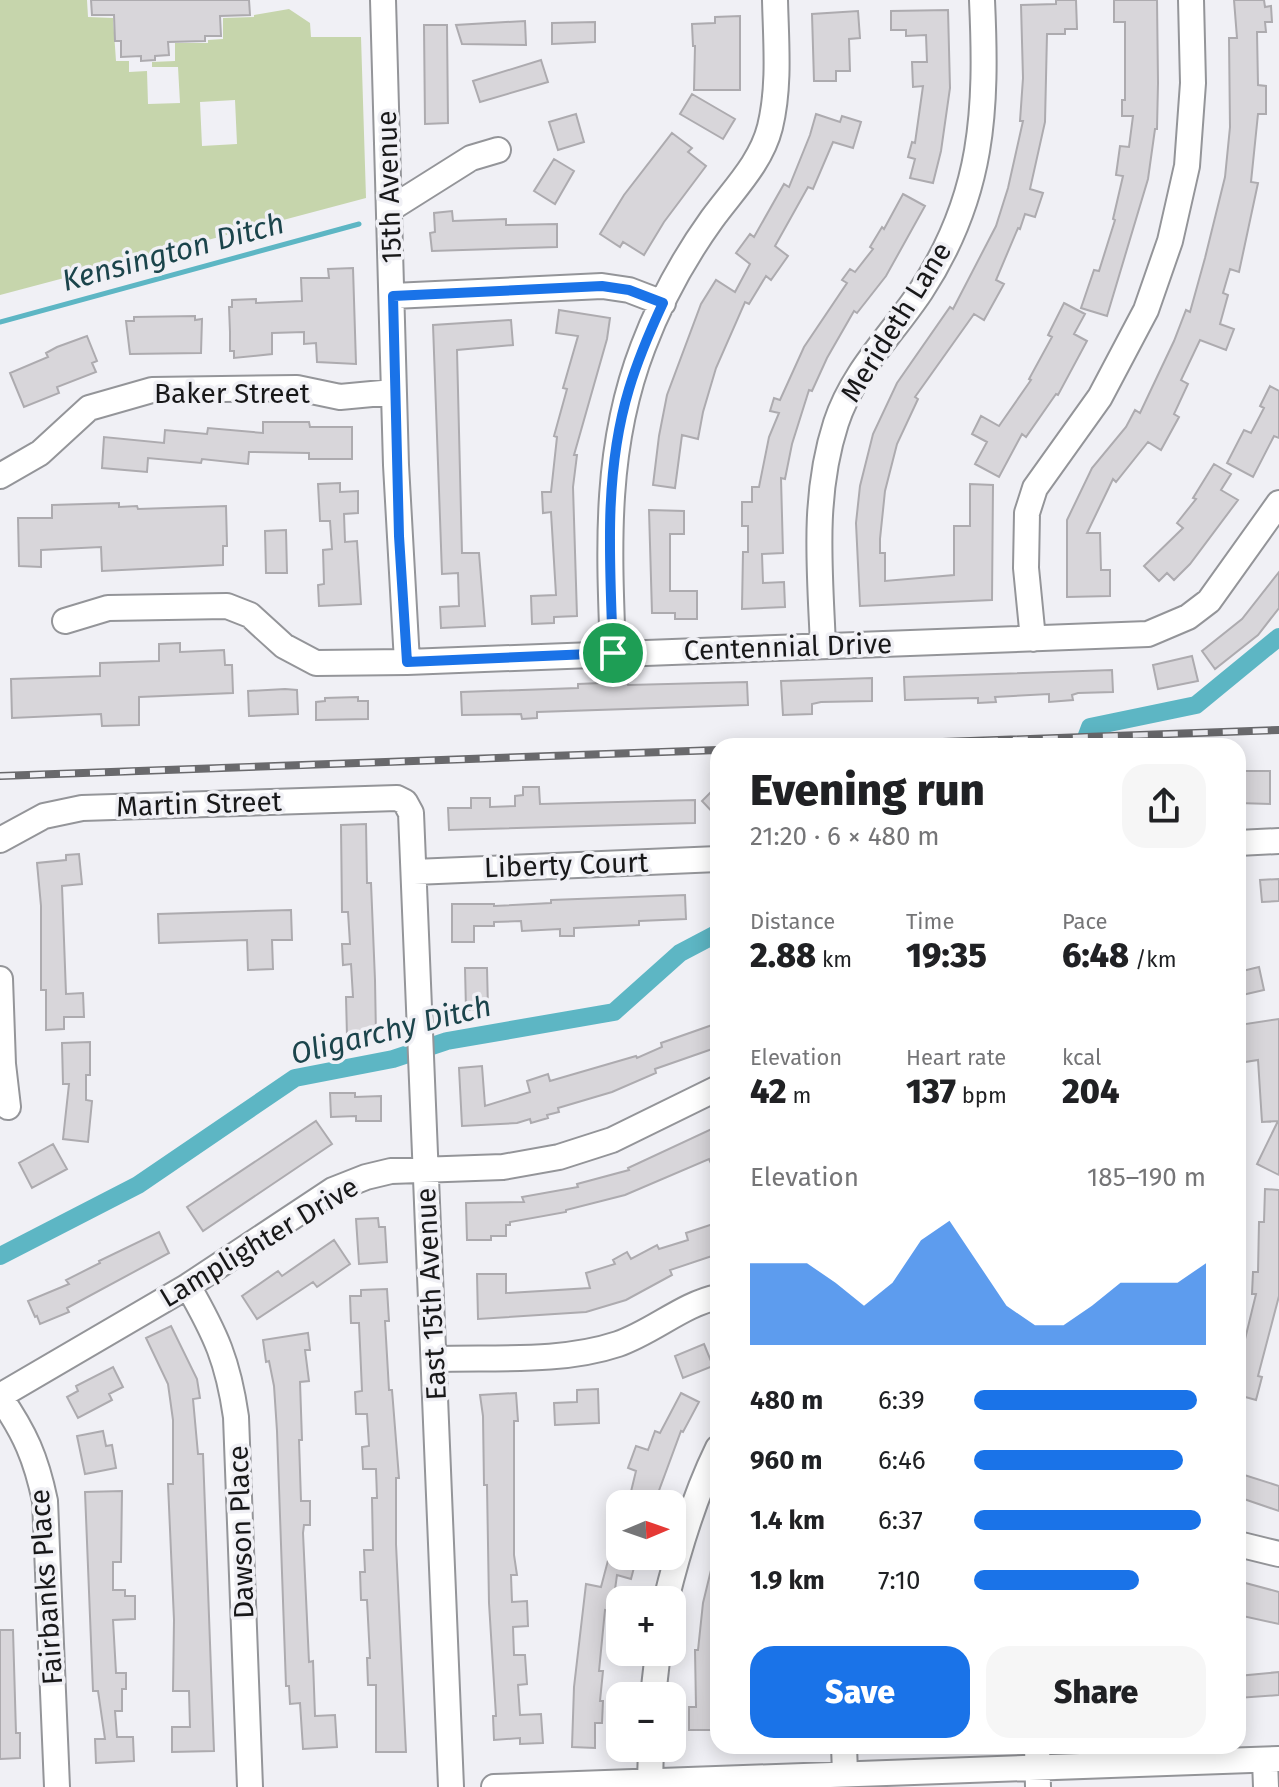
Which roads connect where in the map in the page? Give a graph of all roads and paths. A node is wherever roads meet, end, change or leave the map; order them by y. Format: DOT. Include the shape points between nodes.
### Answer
graph roads {
  1 [pos="383,0"];
  2 [pos="775,0"];
  3 [pos="982,0"];
  4 [pos="1191,0"];
  5 [pos="498,150"];
  6 [pos="390,209"];
  7 [pos="393,296"];
  8 [pos="663,303"];
  9 [pos="393,392"];
  10 [pos="0,476"];
  11 [pos="1279,503"];
  12 [pos="65,621"];
  13 [pos="1033,639"];
  14 [pos="823,646"];
  15 [pos="613,653"];
  16 [pos="407,662"];
  17 [pos="405,802"];
  18 [pos="0,840"];
  19 [pos="1279,841"];
  20 [pos="1246,843"];
  21 [pos="710,859"];
  22 [pos="414,872"];
  23 [pos="0,979"];
  24 [pos="710,1092"];
  25 [pos="8,1107"];
  26 [pos="425,1169"];
  27 [pos="188,1286"];
  28 [pos="710,1298"];
  29 [pos="434,1359"];
  30 [pos="0,1397"];
  31 [pos="710,1464"];
  32 [pos="1246,1546"];
  33 [pos="1279,1554"];
  34 [pos="669,1586"];
  35 [pos="844,1754"];
  36 [pos="1272,1760"];
  37 [pos="651,1762"];
  38 [pos="1037,1767"];
  39 [pos="845,1773"];
  40 [pos="650,1781"];
  41 [pos="57,1787"];
  42 [pos="250,1787"];
  43 [pos="451,1787"];
  44 [pos="494,1787"];
  45 [pos="1266,1787"];
  1 -- 6 [label="street, 15th Avenue"];
  2 -- 8 [label="street" via="775,96 769,129 756,160 689,252"];
  3 -- 14 [label="street, Merideth Lane" via="985,78 970,187 921,292 857,376 823,467 818,516"];
  4 -- 13 [label="street" via="1187,166 1170,241 1146,310 1100,397 1035,488 1027,513 1026,568"];
  5 -- 6 [label="street" via="471,158"];
  6 -- 7 [label="street, 15th Avenue"];
  7 -- 8 [label="street" via="602,286"];
  7 -- 9 [label="street, 15th Avenue"];
  8 -- 15 [label="street" via="628,391 615,453 609,532"];
  9 -- 10 [label="street, Baker Street" via="340,397 297,388 152,390 89,408 40,453"];
  9 -- 16 [label="street, 15th Avenue"];
  11 -- 13 [label="street, Centennial Drive" via="1209,601 1188,617 1148,634"];
  12 -- 16 [label="street, Centennial Drive" via="108,608 227,606 250,615 284,646 316,663"];
  13 -- 14 [label="street, Centennial Drive"];
  14 -- 15 [label="street, Centennial Drive"];
  15 -- 16 [label="street, Centennial Drive"];
  17 -- 18 [label="street, Martin Street" via="397,798 82,808 44,816"];
  17 -- 22 [label="street, East 15th Avenue" via="411,813"];
  19 -- 20 [label="street"];
  21 -- 22 [label="street, Liberty Court"];
  22 -- 26 [label="street, East 15th Avenue"];
  23 -- 25 [label="street"];
  24 -- 26 [label="street, Lamplighter Drive" via="625,1134 559,1157 503,1167"];
  26 -- 27 [label="street, Lamplighter Drive" via="391,1171 333,1190"];
  26 -- 29 [label="street, East 15th Avenue"];
  27 -- 30 [label="street, Lamplighter Drive"];
  27 -- 42 [label="street, Dawson Place" via="216,1336 230,1376 236,1417"];
  28 -- 29 [label="street" via="642,1335 571,1355"];
  29 -- 43 [label="street, East 15th Avenue"];
  30 -- 41 [label="street, Fairbanks Place" via="23,1431 45,1501"];
  31 -- 34 [label="street"];
  32 -- 33 [label="street"];
  35 -- 39 [label="street"];
  36 -- 38 [label="street"];
  36 -- 45 [label="street"];
  37 -- 40 [label="street"];
  38 -- 39 [label="street"];
  39 -- 40 [label="street"];
  40 -- 44 [label="street"];
}
